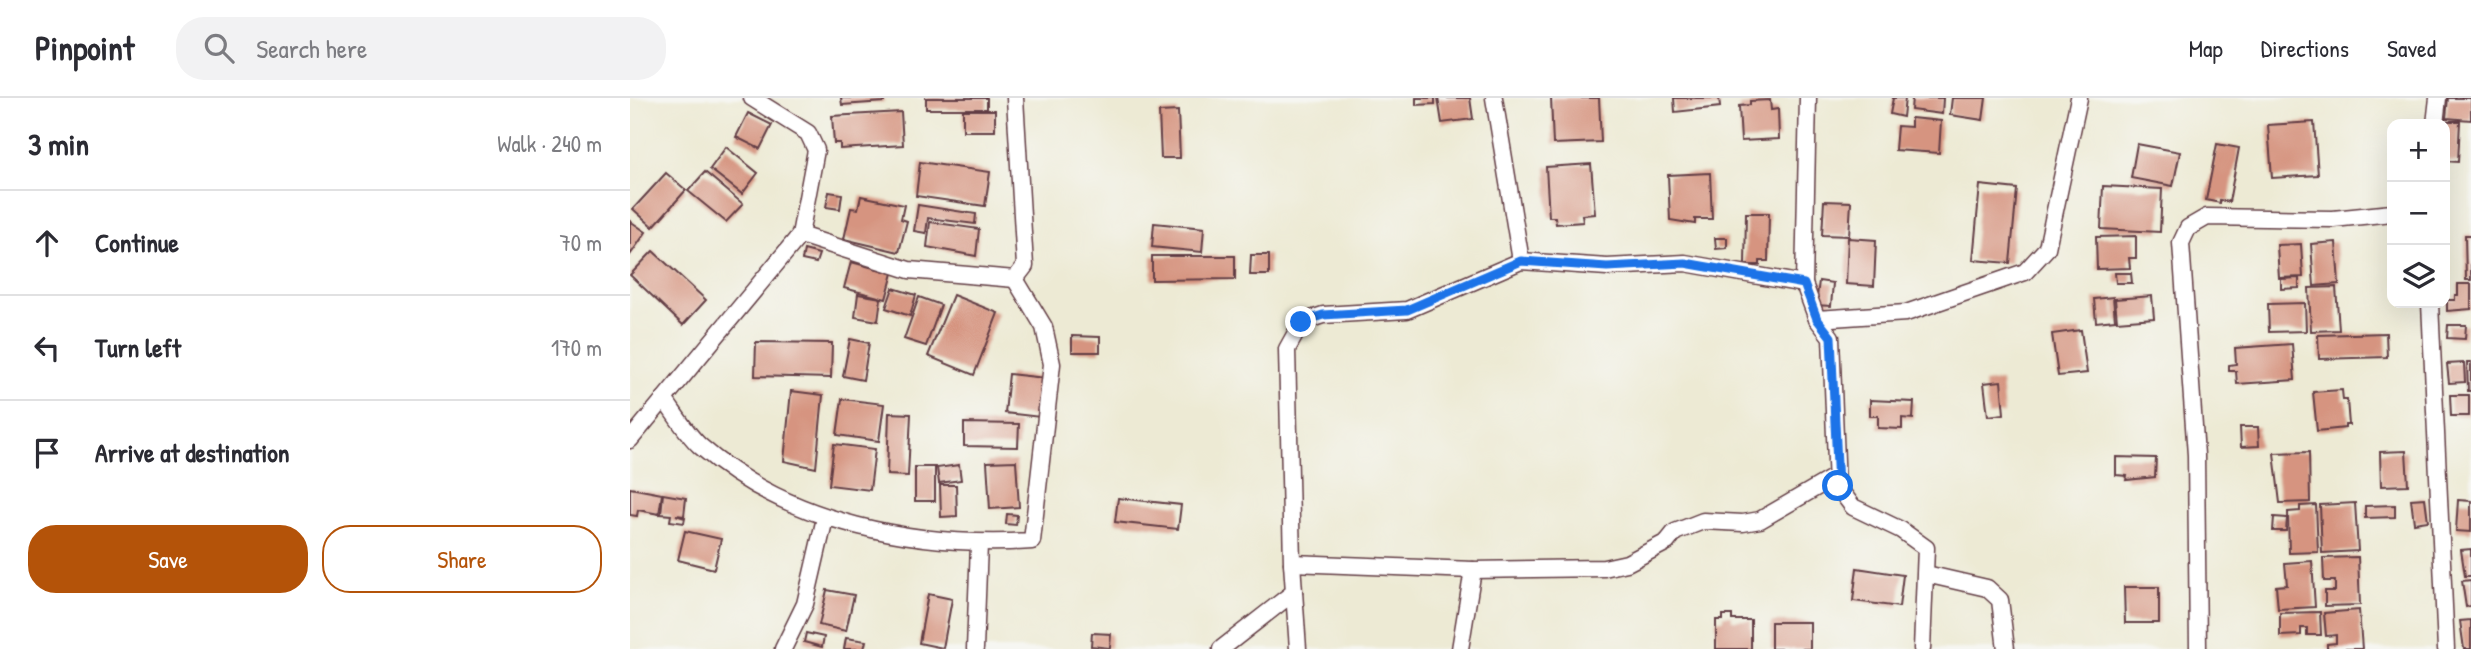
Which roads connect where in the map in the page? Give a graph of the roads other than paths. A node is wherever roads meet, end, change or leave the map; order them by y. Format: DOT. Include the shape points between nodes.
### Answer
graph roads {
  1 [pos="752,98"];
  2 [pos="1015,98"];
  3 [pos="1494,98"];
  4 [pos="1808,98"];
  5 [pos="2079,98"];
  6 [pos="2438,98"];
  7 [pos="2436,119"];
  8 [pos="2387,214"];
  9 [pos="800,235"];
  10 [pos="1521,261"];
  11 [pos="1015,279"];
  12 [pos="1804,284"];
  13 [pos="2430,308"];
  14 [pos="1817,319"];
  15 [pos="664,399"];
  16 [pos="630,440"];
  17 [pos="1836,476"];
  18 [pos="825,518"];
  19 [pos="979,544"];
  20 [pos="1292,563"];
  21 [pos="1473,570"];
  22 [pos="1926,574"];
  23 [pos="1294,592"];
  24 [pos="783,649"];
  25 [pos="975,649"];
  26 [pos="1221,649"];
  27 [pos="1298,649"];
  28 [pos="1460,649"];
  29 [pos="1922,649"];
  30 [pos="2007,649"];
  31 [pos="2198,649"];
  32 [pos="2446,649"];
  1 -- 9 [label="street" via="814,141"];
  2 -- 11 [label="street" via="1025,266"];
  3 -- 10 [label="street"];
  4 -- 12 [label="street"];
  5 -- 14 [label="street" via="2048,248 2025,272 1906,313"];
  6 -- 7 [label="street"];
  8 -- 31 [label="street" via="2333,219 2207,217 2188,228 2181,243 2196,456"];
  9 -- 11 [label="street" via="909,270"];
  9 -- 15 [label="street"];
  10 -- 12 [label="street" via="1607,267 1685,263"];
  10 -- 20 [label="street" via="1407,310 1323,315 1301,322 1287,349"];
  11 -- 19 [label="street" via="1044,327 1052,365 1032,541"];
  12 -- 14 [label="street"];
  13 -- 32 [label="street"];
  14 -- 17 [label="street" via="1831,337"];
  15 -- 16 [label="street"];
  15 -- 18 [label="street" via="698,444 740,477"];
  17 -- 21 [label="street" via="1760,520 1703,521 1675,532 1627,563 1604,568"];
  17 -- 22 [label="street" via="1853,507 1926,548"];
  18 -- 19 [label="street" via="906,536"];
  18 -- 24 [label="street" via="805,604"];
  19 -- 25 [label="street"];
  20 -- 21 [label="street"];
  20 -- 23 [label="street"];
  21 -- 28 [label="street"];
  22 -- 29 [label="street"];
  22 -- 30 [label="street" via="1987,588 2000,600"];
  23 -- 26 [label="street"];
  23 -- 27 [label="street"];
}
